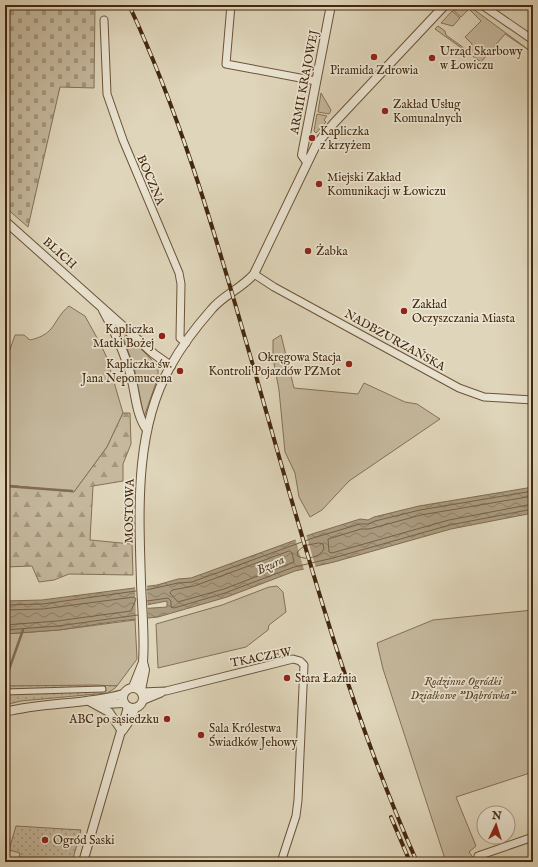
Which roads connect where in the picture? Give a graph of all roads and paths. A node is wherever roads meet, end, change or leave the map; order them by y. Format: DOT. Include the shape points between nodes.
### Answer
graph roads {
  1 [pos="230,5"];
  2 [pos="331,5"];
  3 [pos="445,5"];
  4 [pos="482,5"];
  5 [pos="104,20"];
  6 [pos="533,40"];
  7 [pos="316,81"];
  8 [pos="307,162"];
  9 [pos="5,221"];
  10 [pos="254,274"];
  11 [pos="114,323"];
  12 [pos="186,343"];
  13 [pos="171,366"];
  14 [pos="533,400"];
  15 [pos="147,430"];
  16 [pos="103,690"];
  17 [pos="5,692"];
  18 [pos="140,692"];
  19 [pos="123,694"];
  20 [pos="89,702"];
  21 [pos="129,706"];
  22 [pos="5,712"];
  23 [pos="122,730"];
  24 [pos="533,837"];
  25 [pos="479,859"];
  26 [pos="83,862"];
  27 [pos="281,862"];
  1 -- 7 [label="street" via="226,64"];
  2 -- 7 [label="street, ARMII KRAJOWEJ"];
  3 -- 8 [label="street, MOSTOWA" via="334,123 316,145"];
  4 -- 6 [label="street"];
  5 -- 12 [label="street, BOCZNA" via="107,94 123,140 175,260 181,284 180,338"];
  7 -- 8 [label="street, ARMII KRAJOWEJ" via="302,155"];
  8 -- 10 [label="street, MOSTOWA"];
  9 -- 11 [label="street, BLICH" via="99,304"];
  10 -- 12 [label="street, MOSTOWA" via="238,290 217,303"];
  10 -- 14 [label="street, NADBZURZAŃSKA" via="459,388 484,397"];
  11 -- 13 [label="street, BLICH"];
  11 -- 15 [label="street, BLICH" via="128,364 138,412"];
  12 -- 13 [label="street, MOSTOWA"];
  13 -- 15 [label="street, MOSTOWA" via="162,384"];
  15 -- 18 [label="street, MOSTOWA" via="142,474 140,556 145,670"];
  16 -- 17 [label="street"];
  18 -- 19 [label="street" via="127,689"];
  18 -- 21 [label="street" via="140,706"];
  18 -- 27 [label="street, TKACZEW" via="166,691 293,660 304,665 298,800 296,816"];
  19 -- 20 [label="street"];
  19 -- 21 [label="street"];
  20 -- 21 [label="street"];
  20 -- 22 [label="street"];
  20 -- 23 [label="street" via="109,712"];
  21 -- 23 [label="street"];
  23 -- 26 [label="street"];
  24 -- 25 [label="street"];
}
